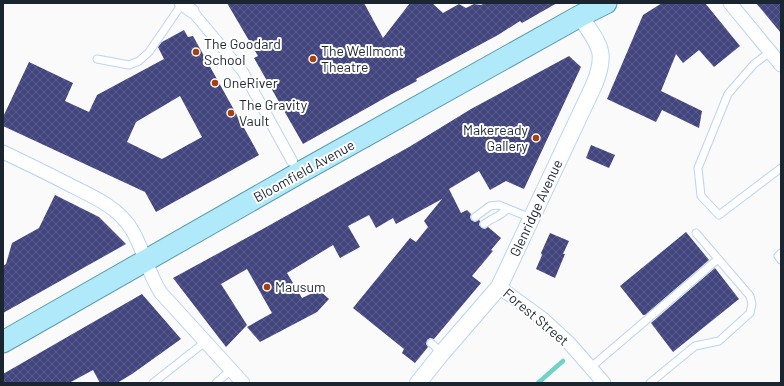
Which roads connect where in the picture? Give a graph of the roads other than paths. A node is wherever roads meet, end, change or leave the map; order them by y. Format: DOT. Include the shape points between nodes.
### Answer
graph roads {
  1 [pos="606,3"];
  2 [pos="730,3"];
  3 [pos="185,6"];
  4 [pos="580,16"];
  5 [pos="777,57"];
  6 [pos="97,59"];
  7 [pos="3,152"];
  8 [pos="292,161"];
  9 [pos="781,168"];
  10 [pos="508,209"];
  11 [pos="475,217"];
  12 [pos="531,218"];
  13 [pos="484,224"];
  14 [pos="696,233"];
  15 [pos="781,253"];
  16 [pos="718,259"];
  17 [pos="146,260"];
  18 [pos="781,260"];
  19 [pos="499,286"];
  20 [pos="3,342"];
  21 [pos="205,342"];
  22 [pos="590,368"];
  23 [pos="231,370"];
  24 [pos="153,383"];
  25 [pos="216,383"];
  26 [pos="242,383"];
  27 [pos="418,383"];
  28 [pos="604,383"];
  29 [pos="650,383"];
  1 -- 4 [label="main road, Bloomfield Avenue"];
  2 -- 5 [label="street"];
  3 -- 6 [label="lane" via="139,61 129,65"];
  3 -- 8 [label="street" via="243,72"];
  4 -- 12 [label="street, Glenridge Avenue" via="600,48 600,70"];
  4 -- 17 [label="main road, Bloomfield Avenue"];
  5 -- 9 [label="lane" via="754,64 728,94 698,168 701,196 719,215"];
  7 -- 17 [label="street" via="115,211 132,230"];
  10 -- 11 [label="lane" via="499,205 490,206"];
  10 -- 12 [label="lane"];
  10 -- 13 [label="lane"];
  12 -- 19 [label="street, Glenridge Avenue"];
  14 -- 16 [label="lane"];
  15 -- 18 [label="lane" via="778,256"];
  16 -- 22 [label="lane"];
  16 -- 29 [label="lane" via="750,296 750,313 719,341 695,346"];
  17 -- 20 [label="main road, Bloomfield Avenue"];
  17 -- 21 [label="street" via="161,293"];
  19 -- 22 [label="street, Forest Street" via="543,319"];
  19 -- 27 [label="street, Glenridge Avenue" via="437,348"];
  21 -- 23 [label="street"];
  21 -- 24 [label="lane"];
  22 -- 28 [label="street, Forest Street"];
  23 -- 25 [label="lane"];
  23 -- 26 [label="street"];
}
